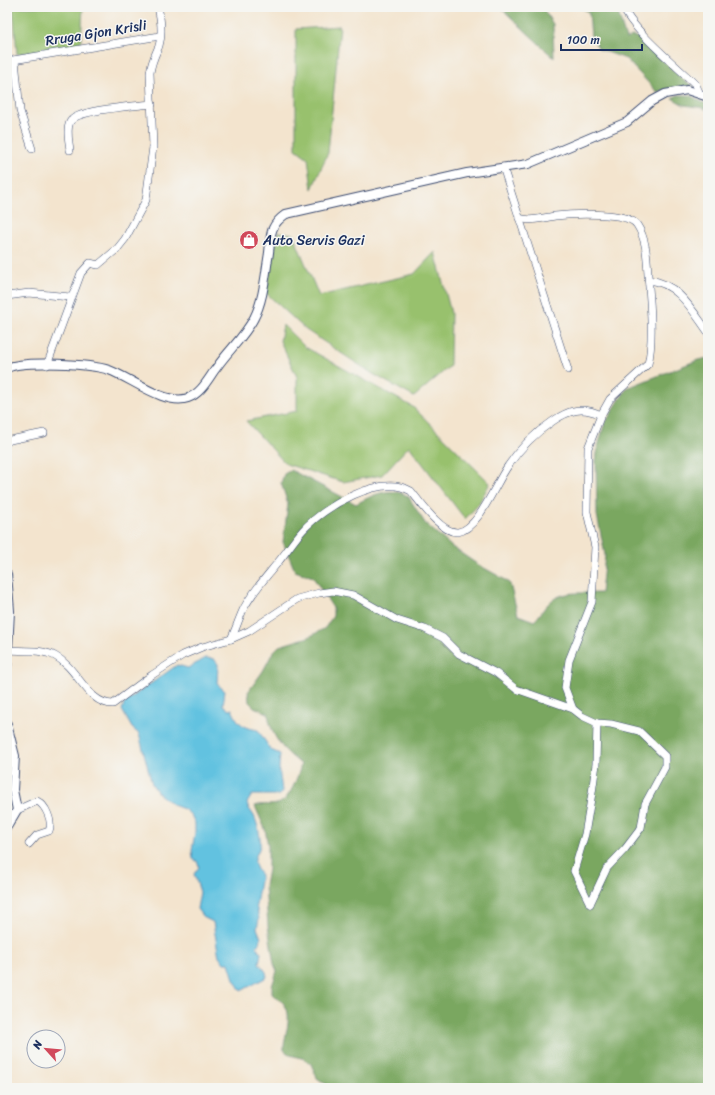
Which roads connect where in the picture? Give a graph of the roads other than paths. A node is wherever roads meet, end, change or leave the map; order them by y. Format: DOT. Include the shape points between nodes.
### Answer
graph roads {
  1 [pos="158,7"];
  2 [pos="623,7"];
  3 [pos="160,36"];
  4 [pos="15,60"];
  5 [pos="7,61"];
  6 [pos="700,94"];
  7 [pos="708,97"];
  8 [pos="152,104"];
  9 [pos="32,149"];
  10 [pos="70,150"];
  11 [pos="503,168"];
  12 [pos="519,218"];
  13 [pos="648,280"];
  14 [pos="7,296"];
  15 [pos="70,297"];
  16 [pos="708,332"];
  17 [pos="47,365"];
  18 [pos="7,368"];
  19 [pos="568,370"];
  20 [pos="601,415"];
  21 [pos="44,433"];
  22 [pos="7,442"];
  23 [pos="7,574"];
  24 [pos="8,630"];
  25 [pos="231,639"];
  26 [pos="8,645"];
  27 [pos="7,668"];
  28 [pos="573,709"];
  29 [pos="597,723"];
  30 [pos="7,724"];
  31 [pos="15,756"];
  32 [pos="7,763"];
  33 [pos="17,810"];
  34 [pos="7,828"];
  35 [pos="29,844"];
  1 -- 3 [label="street, Rruga Gjon Krisli"];
  2 -- 6 [label="street" via="638,30 696,85"];
  3 -- 4 [label="street, Rruga Gjon Krisli"];
  3 -- 8 [label="street" via="151,63"];
  4 -- 5 [label="street, Rruga Gjon Krisli"];
  4 -- 9 [label="street" via="20,111"];
  6 -- 7 [label="street"];
  6 -- 11 [label="street" via="681,90 658,97 621,125 528,164"];
  8 -- 10 [label="street" via="91,112 75,117 68,126"];
  8 -- 15 [label="street" via="153,147 146,200 125,239 98,265 86,265"];
  11 -- 12 [label="street"];
  11 -- 17 [label="street" via="467,173 286,214 276,222 270,232 268,258 254,319 204,384 189,397 182,399 164,396 101,368"];
  12 -- 13 [label="street" via="529,220 571,214 631,219 644,237"];
  12 -- 19 [label="street"];
  13 -- 16 [label="street" via="664,283 680,296"];
  13 -- 20 [label="street" via="648,364 610,399"];
  14 -- 15 [label="street" via="29,293"];
  15 -- 17 [label="street"];
  17 -- 18 [label="street" via="22,364"];
  20 -- 25 [label="street" via="583,409 573,410 542,429 508,465 480,514 463,530 450,530 432,517 406,488 371,488 337,504 303,530 262,581 244,607"];
  20 -- 28 [label="street" via="587,457 587,512 595,547 592,602 568,660 566,671 565,688"];
  21 -- 22 [label="street"];
  23 -- 24 [label="street"];
  24 -- 26 [label="street"];
  25 -- 26 [label="street" via="202,647 184,656 152,675 113,704 105,704 96,699 75,672 55,656"];
  25 -- 28 [label="street" via="261,625 297,599 333,592 353,595 397,620 443,638 459,654 496,673 516,689"];
  26 -- 27 [label="street"];
  28 -- 29 [label="street"];
  29 -- 29 [label="street" via="639,731 665,756 665,767 645,804 641,828 607,868 590,904 574,871 585,834 592,793"];
  30 -- 31 [label="street"];
  31 -- 32 [label="street"];
  31 -- 33 [label="street" via="13,790"];
  33 -- 34 [label="street"];
  33 -- 35 [label="street" via="37,801 42,804 50,819 49,831 37,835"];
}
